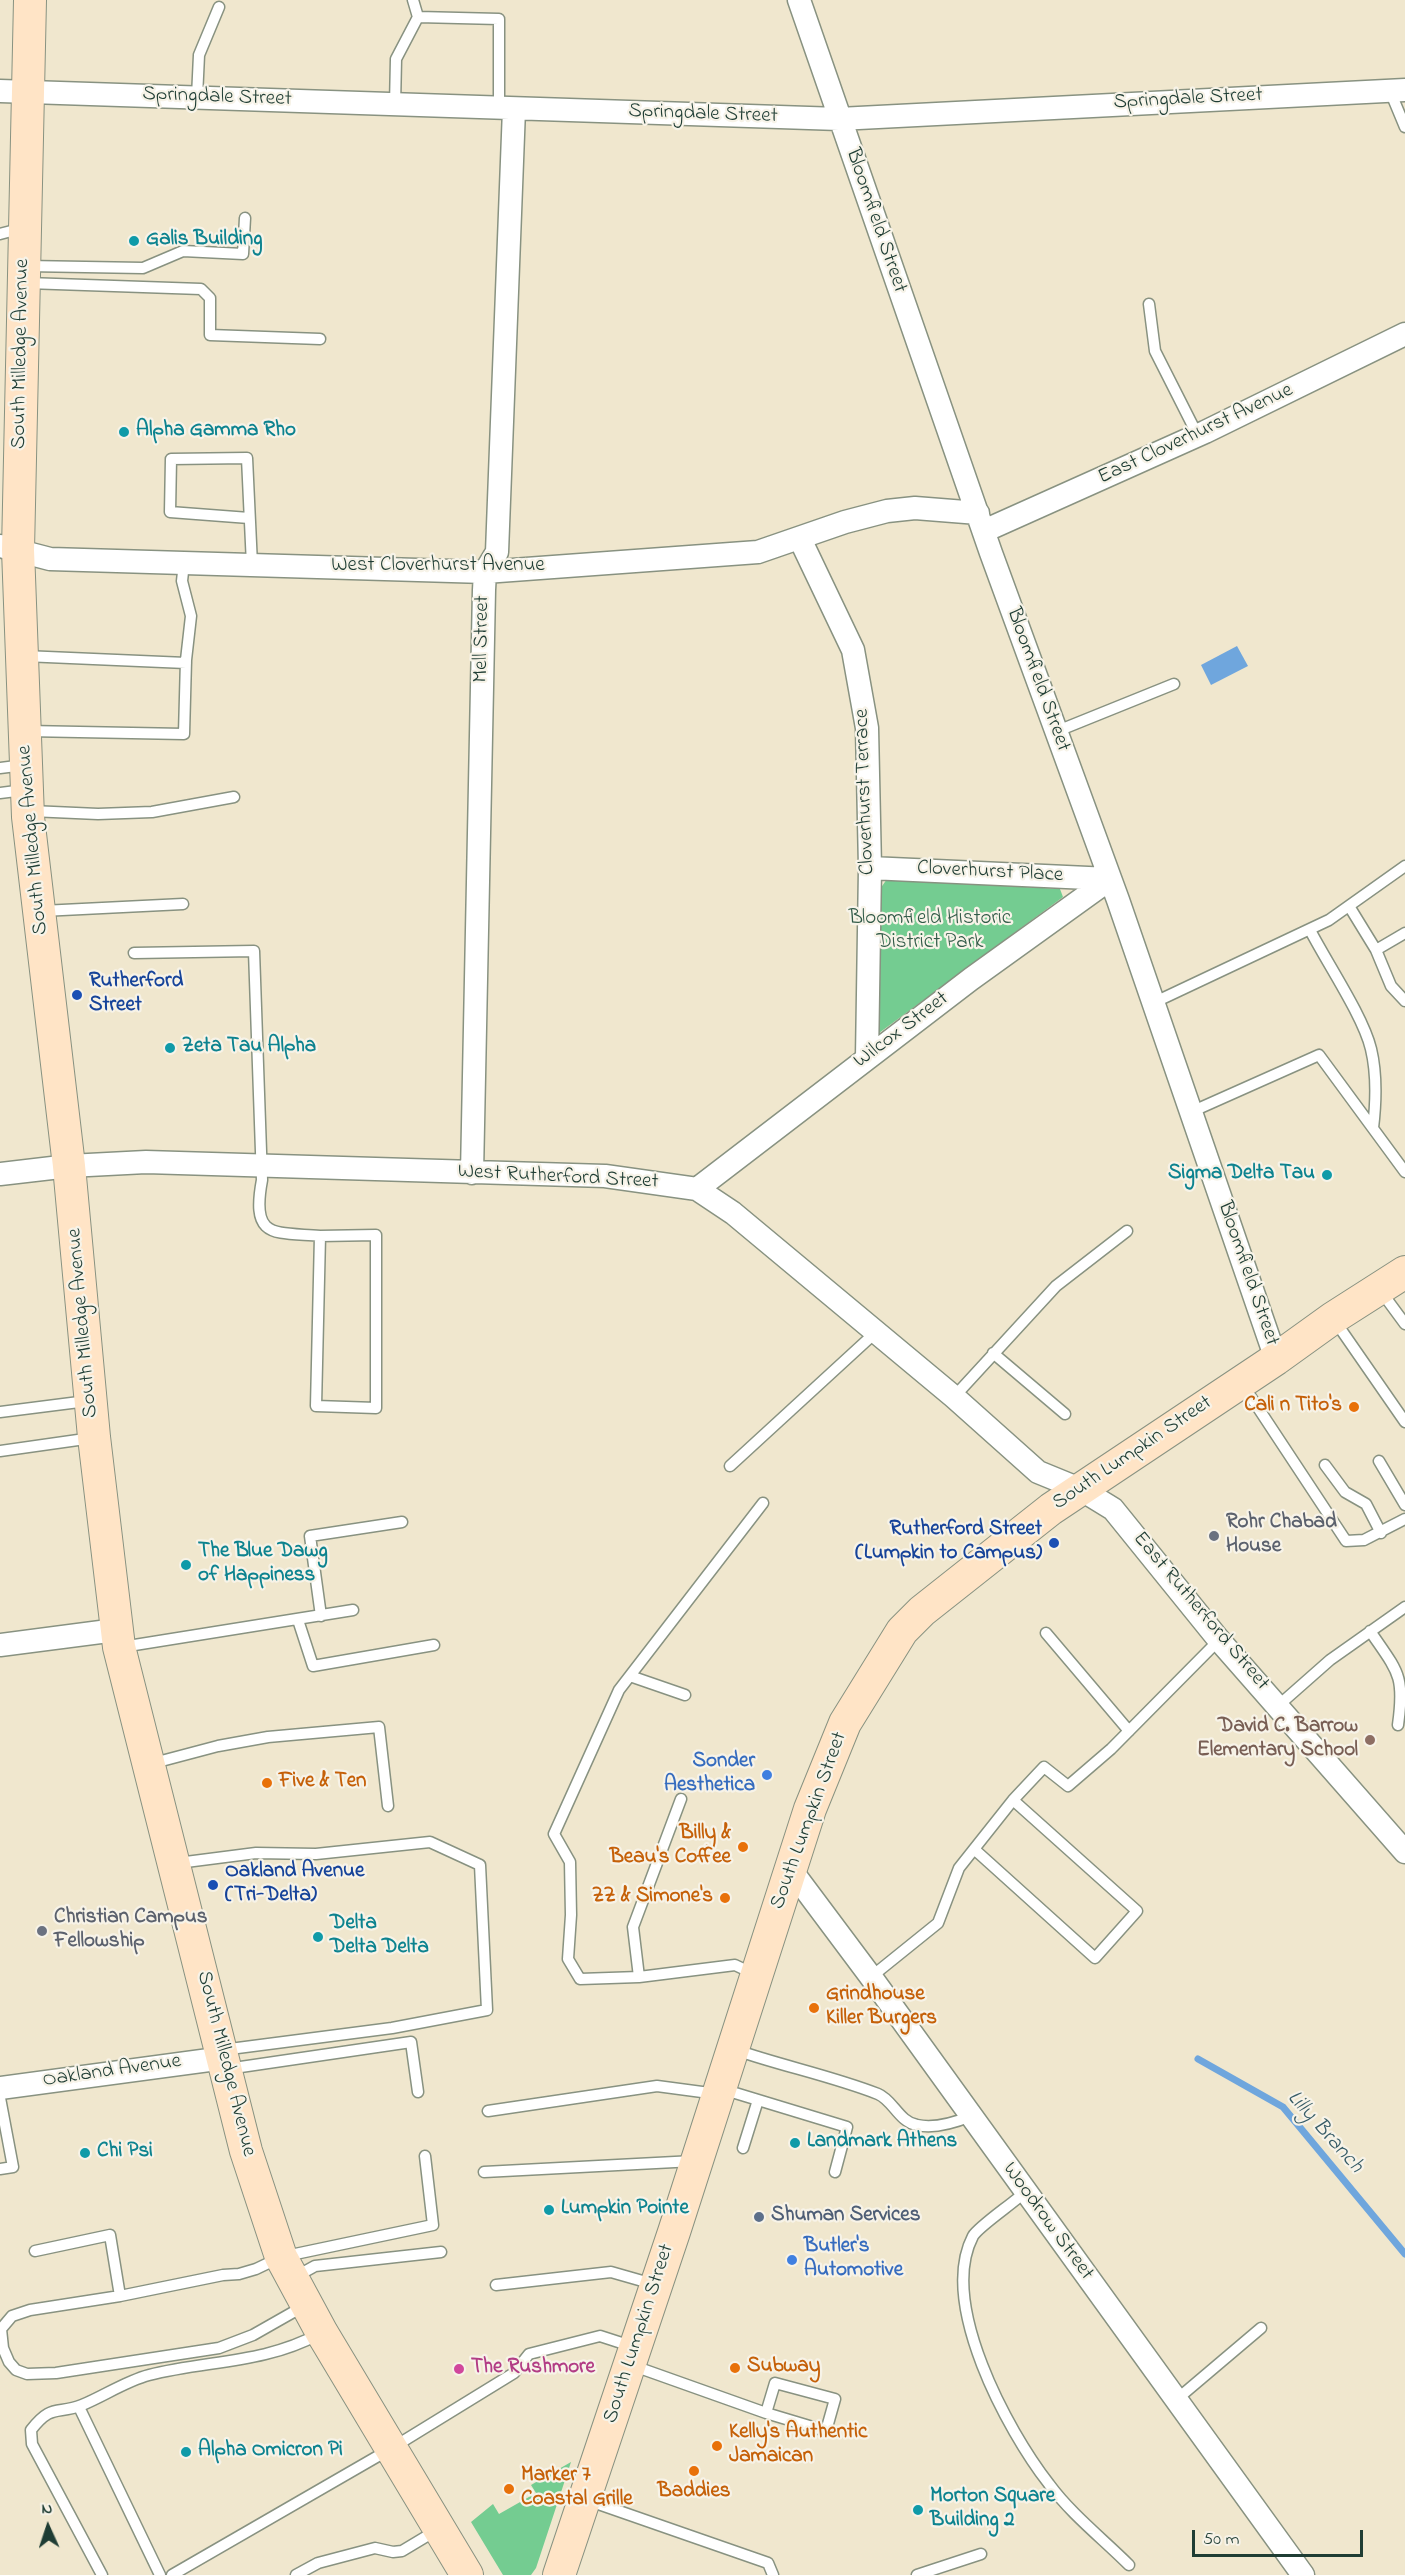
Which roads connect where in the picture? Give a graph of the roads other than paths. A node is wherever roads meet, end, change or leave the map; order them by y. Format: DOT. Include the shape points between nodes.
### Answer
graph roads {
  1 [pos="30,0"];
  2 [pos="413,0"];
  3 [pos="800,0"];
  4 [pos="219,7"];
  5 [pos="418,17"];
  6 [pos="1397,90"];
  7 [pos="14,91"];
  8 [pos="197,97"];
  9 [pos="395,105"];
  10 [pos="507,109"];
  11 [pos="839,119"];
  12 [pos="1405,126"];
  13 [pos="245,218"];
  14 [pos="12,231"];
  15 [pos="24,274"];
  16 [pos="1149,304"];
  17 [pos="1405,334"];
  18 [pos="320,339"];
  19 [pos="1198,436"];
  20 [pos="249,519"];
  21 [pos="981,522"];
  22 [pos="800,539"];
  23 [pos="9,548"];
  24 [pos="184,563"];
  25 [pos="252,565"];
  26 [pos="485,572"];
  27 [pos="9,608"];
  28 [pos="21,656"];
  29 [pos="186,663"];
  30 [pos="1174,684"];
  31 [pos="24,731"];
  32 [pos="1055,732"];
  33 [pos="16,785"];
  34 [pos="234,797"];
  35 [pos="1405,866"];
  36 [pos="870,868"];
  37 [pos="1110,879"];
  38 [pos="183,904"];
  39 [pos="1348,906"];
  40 [pos="39,912"];
  41 [pos="1310,930"];
  42 [pos="1405,933"];
  43 [pos="1376,950"];
  44 [pos="134,953"];
  45 [pos="1405,1001"];
  46 [pos="1154,1003"];
  47 [pos="867,1057"];
  48 [pos="1191,1112"];
  49 [pos="1372,1128"];
  50 [pos="69,1166"];
  51 [pos="260,1166"];
  52 [pos="1405,1172"];
  53 [pos="472,1173"];
  54 [pos="0,1174"];
  55 [pos="697,1189"];
  56 [pos="1127,1231"];
  57 [pos="320,1236"];
  58 [pos="1405,1272"];
  59 [pos="1379,1290"];
  60 [pos="1333,1318"];
  61 [pos="1405,1324"];
  62 [pos="876,1332"];
  63 [pos="993,1353"];
  64 [pos="1276,1359"];
  65 [pos="1241,1382"];
  66 [pos="954,1397"];
  67 [pos="91,1401"];
  68 [pos="0,1413"];
  69 [pos="1065,1414"];
  70 [pos="1405,1422"];
  71 [pos="94,1437"];
  72 [pos="0,1451"];
  73 [pos="1379,1461"];
  74 [pos="1325,1465"];
  75 [pos="730,1466"];
  76 [pos="1082,1490"];
  77 [pos="763,1503"];
  78 [pos="1405,1504"];
  79 [pos="1405,1519"];
  80 [pos="402,1522"];
  81 [pos="1381,1533"];
  82 [pos="1405,1607"];
  83 [pos="353,1610"];
  84 [pos="321,1616"];
  85 [pos="298,1620"];
  86 [pos="1370,1631"];
  87 [pos="1046,1634"];
  88 [pos="117,1639"];
  89 [pos="1219,1640"];
  90 [pos="0,1645"];
  91 [pos="434,1645"];
  92 [pos="630,1676"];
  93 [pos="685,1695"];
  94 [pos="1279,1705"];
  95 [pos="1398,1725"];
  96 [pos="1129,1731"];
  97 [pos="147,1765"];
  98 [pos="681,1799"];
  99 [pos="1013,1800"];
  100 [pos="388,1806"];
  101 [pos="974,1849"];
  102 [pos="1405,1852"];
  103 [pos="173,1864"];
  104 [pos="791,1869"];
  105 [pos="757,1975"];
  106 [pos="639,1977"];
  107 [pos="872,1977"];
  108 [pos="733,2049"];
  109 [pos="224,2059"];
  110 [pos="0,2088"];
  111 [pos="718,2091"];
  112 [pos="418,2092"];
  113 [pos="0,2098"];
  114 [pos="758,2100"];
  115 [pos="488,2111"];
  116 [pos="971,2116"];
  117 [pos="743,2148"];
  118 [pos="425,2156"];
  119 [pos="696,2161"];
  120 [pos="0,2169"];
  121 [pos="484,2172"];
  122 [pos="835,2172"];
  123 [pos="1025,2192"];
  124 [pos="35,2251"];
  125 [pos="441,2252"];
  126 [pos="293,2280"];
  127 [pos="496,2285"];
  128 [pos="656,2285"];
  129 [pos="120,2296"];
  130 [pos="1261,2328"];
  131 [pos="322,2333"];
  132 [pos="632,2356"];
  133 [pos="1176,2400"];
  134 [pos="79,2407"];
  135 [pos="766,2413"];
  136 [pos="392,2448"];
  137 [pos="584,2499"];
  138 [pos="440,2528"];
  139 [pos="981,2554"];
  140 [pos="1130,2565"];
  141 [pos="558,2573"];
  142 [pos="930,2573"];
  143 [pos="102,2575"];
  144 [pos="160,2575"];
  145 [pos="172,2575"];
  146 [pos="296,2575"];
  147 [pos="467,2575"];
  148 [pos="773,2575"];
  149 [pos="917,2575"];
  150 [pos="1303,2575"];
  1 -- 7 [label="main road, South Milledge Avenue"];
  2 -- 5 [label="lane"];
  3 -- 11 [label="street, Bloomfield Street"];
  4 -- 8 [label="lane" via="199,55"];
  5 -- 9 [label="lane" via="396,59"];
  5 -- 10 [label="lane" via="499,19"];
  6 -- 11 [label="street, Springdale Street"];
  6 -- 12 [label="lane"];
  7 -- 8 [label="street, Springdale Street"];
  7 -- 14 [label="main road, South Milledge Avenue"];
  8 -- 9 [label="street, Springdale Street"];
  9 -- 10 [label="street, Springdale Street"];
  10 -- 11 [label="street, Springdale Street"];
  10 -- 26 [label="street, Mell Street" via="496,552"];
  11 -- 21 [label="street, Bloomfield Street"];
  13 -- 15 [label="lane" via="243,254 183,251 142,268"];
  14 -- 15 [label="main road, South Milledge Avenue"];
  15 -- 18 [label="lane" via="201,289 210,298 210,334"];
  15 -- 23 [label="main road, South Milledge Avenue"];
  16 -- 19 [label="lane" via="1155,351"];
  17 -- 19 [label="street, East Cloverhurst Avenue"];
  19 -- 21 [label="street, East Cloverhurst Avenue"];
  20 -- 20 [label="lane" via="247,458 171,459 170,512"];
  20 -- 25 [label="lane"];
  21 -- 22 [label="street, West Cloverhurst Avenue" via="915,508 845,522"];
  21 -- 32 [label="street, Bloomfield Street"];
  22 -- 26 [label="street, West Cloverhurst Avenue" via="758,552"];
  22 -- 36 [label="street, Cloverhurst Terrace" via="853,650 867,728"];
  23 -- 24 [label="street, West Cloverhurst Avenue" via="44,559"];
  23 -- 27 [label="main road, South Milledge Avenue"];
  24 -- 25 [label="street, West Cloverhurst Avenue"];
  24 -- 29 [label="lane" via="182,581 191,616"];
  25 -- 26 [label="street, West Cloverhurst Avenue"];
  26 -- 53 [label="street, Mell Street"];
  27 -- 28 [label="main road, South Milledge Avenue"];
  28 -- 29 [label="lane"];
  28 -- 31 [label="main road, South Milledge Avenue"];
  29 -- 31 [label="lane" via="184,734"];
  30 -- 32 [label="lane"];
  31 -- 33 [label="main road, South Milledge Avenue"];
  32 -- 37 [label="street, Bloomfield Street"];
  33 -- 34 [label="lane" via="98,814 152,812"];
  33 -- 40 [label="main road, South Milledge Avenue"];
  35 -- 39 [label="lane"];
  36 -- 37 [label="street, Cloverhurst Place"];
  36 -- 47 [label="street, Cloverhurst Terrace"];
  37 -- 46 [label="street, Bloomfield Street"];
  37 -- 47 [label="street, Wilcox Street"];
  38 -- 40 [label="lane"];
  39 -- 41 [label="lane"];
  39 -- 43 [label="lane"];
  40 -- 50 [label="main road, South Milledge Avenue"];
  41 -- 46 [label="lane"];
  41 -- 49 [label="lane" via="1364,1029 1371,1050 1376,1103"];
  42 -- 43 [label="lane"];
  43 -- 45 [label="lane" via="1391,986"];
  44 -- 51 [label="lane" via="254,951"];
  46 -- 48 [label="street, Bloomfield Street"];
  47 -- 55 [label="street, Wilcox Street"];
  48 -- 49 [label="lane" via="1319,1054"];
  48 -- 64 [label="street, Bloomfield Street"];
  49 -- 52 [label="lane"];
  50 -- 51 [label="street, West Rutherford Street" via="146,1162"];
  50 -- 54 [label="street, West Rutherford Street"];
  50 -- 67 [label="main road, South Milledge Avenue"];
  51 -- 53 [label="street, West Rutherford Street"];
  51 -- 57 [label="lane" via="262,1224 270,1231"];
  53 -- 55 [label="street, West Rutherford Street" via="605,1176"];
  55 -- 62 [label="street, West Rutherford Street" via="733,1213"];
  56 -- 63 [label="lane" via="1056,1286"];
  57 -- 57 [label="lane" via="316,1406 376,1408 376,1235"];
  58 -- 59 [label="main road, South Lumpkin Street"];
  59 -- 60 [label="main road, South Lumpkin Street"];
  59 -- 61 [label="lane"];
  60 -- 64 [label="main road, South Lumpkin Street"];
  60 -- 70 [label="lane"];
  62 -- 66 [label="street, West Rutherford Street"];
  62 -- 75 [label="lane"];
  63 -- 66 [label="lane"];
  63 -- 69 [label="lane"];
  64 -- 65 [label="main road, South Lumpkin Street"];
  65 -- 76 [label="main road, South Lumpkin Street"];
  65 -- 81 [label="lane" via="1346,1541 1364,1540"];
  66 -- 76 [label="street, West Rutherford Street" via="1038,1472"];
  67 -- 68 [label="lane"];
  67 -- 71 [label="main road, South Milledge Avenue"];
  71 -- 72 [label="lane"];
  71 -- 88 [label="main road, South Milledge Avenue"];
  73 -- 78 [label="lane"];
  74 -- 81 [label="lane" via="1345,1492 1366,1504"];
  76 -- 89 [label="street, East Rutherford Street" via="1113,1509"];
  76 -- 104 [label="main road, South Lumpkin Street" via="1051,1509 902,1631 845,1723"];
  77 -- 92 [label="lane"];
  79 -- 81 [label="lane"];
  80 -- 84 [label="lane" via="310,1536"];
  82 -- 86 [label="lane"];
  83 -- 84 [label="lane"];
  84 -- 85 [label="lane"];
  85 -- 88 [label="lane"];
  85 -- 91 [label="lane" via="313,1666"];
  86 -- 94 [label="lane"];
  86 -- 95 [label="lane" via="1399,1675 1402,1695"];
  87 -- 96 [label="lane"];
  88 -- 90 [label="street"];
  88 -- 97 [label="main road, South Milledge Avenue"];
  89 -- 94 [label="street, East Rutherford Street"];
  89 -- 96 [label="lane"];
  92 -- 93 [label="lane"];
  92 -- 106 [label="lane" via="612,1705 554,1834 570,1862 568,1959 580,1979"];
  94 -- 102 [label="street, East Rutherford Street"];
  96 -- 99 [label="lane" via="1068,1786 1044,1767"];
  97 -- 100 [label="lane" via="268,1737 379,1727"];
  97 -- 103 [label="main road, South Milledge Avenue"];
  98 -- 106 [label="lane" via="633,1927"];
  99 -- 101 [label="lane"];
  99 -- 101 [label="lane" via="1137,1911 1095,1958"];
  101 -- 107 [label="lane" via="959,1868 938,1923"];
  103 -- 109 [label="main road, South Milledge Avenue"];
  103 -- 109 [label="lane" via="256,1852 316,1854 430,1842 480,1865 488,2010"];
  104 -- 105 [label="main road, South Lumpkin Street"];
  104 -- 107 [label="street, Woodrow Street"];
  105 -- 106 [label="lane" via="735,1965"];
  105 -- 108 [label="main road, South Lumpkin Street"];
  107 -- 116 [label="street, Woodrow Street"];
  108 -- 111 [label="main road, South Lumpkin Street"];
  108 -- 116 [label="lane" via="881,2095 915,2125 933,2127"];
  109 -- 110 [label="street, Oakland Avenue"];
  109 -- 112 [label="lane" via="411,2042"];
  109 -- 126 [label="main road, South Milledge Avenue" via="246,2151"];
  111 -- 114 [label="lane"];
  111 -- 115 [label="lane" via="657,2086"];
  111 -- 119 [label="main road, South Lumpkin Street"];
  113 -- 120 [label="lane" via="13,2167"];
  114 -- 117 [label="lane"];
  114 -- 122 [label="lane" via="847,2127"];
  116 -- 123 [label="street, Woodrow Street"];
  118 -- 126 [label="lane" via="433,2225"];
  119 -- 121 [label="lane"];
  119 -- 128 [label="main road, South Lumpkin Street"];
  123 -- 133 [label="street, Woodrow Street"];
  123 -- 140 [label="lane" via="974,2235 962,2275 975,2351 1005,2416 1049,2485"];
  124 -- 129 [label="lane" via="110,2235"];
  125 -- 126 [label="lane" via="315,2266"];
  126 -- 129 [label="lane" via="223,2275"];
  126 -- 129 [label="lane" via="253,2335 219,2348 56,2373 27,2374 9,2362 1,2329 12,2316"];
  126 -- 131 [label="main road, South Milledge Avenue"];
  127 -- 128 [label="lane" via="611,2272"];
  128 -- 132 [label="main road, South Lumpkin Street"];
  130 -- 133 [label="lane"];
  131 -- 134 [label="lane" via="290,2349 148,2375"];
  131 -- 136 [label="main road, South Milledge Avenue"];
  132 -- 135 [label="lane"];
  132 -- 136 [label="lane" via="600,2336 529,2354 514,2373"];
  132 -- 137 [label="main road, South Lumpkin Street"];
  133 -- 150 [label="street, Woodrow Street"];
  134 -- 143 [label="lane" via="58,2409 41,2417 31,2430 32,2444"];
  134 -- 144 [label="lane"];
  135 -- 135 [label="lane" via="826,2431 835,2399 776,2383"];
  136 -- 138 [label="main road, South Milledge Avenue"];
  136 -- 145 [label="lane"];
  137 -- 141 [label="main road, South Lumpkin Street"];
  137 -- 148 [label="lane" via="768,2563"];
  138 -- 146 [label="lane" via="402,2551 375,2548 318,2563"];
  138 -- 147 [label="main road, South Milledge Avenue"];
  139 -- 142 [label="lane"];
  142 -- 149 [label="lane"];
}
